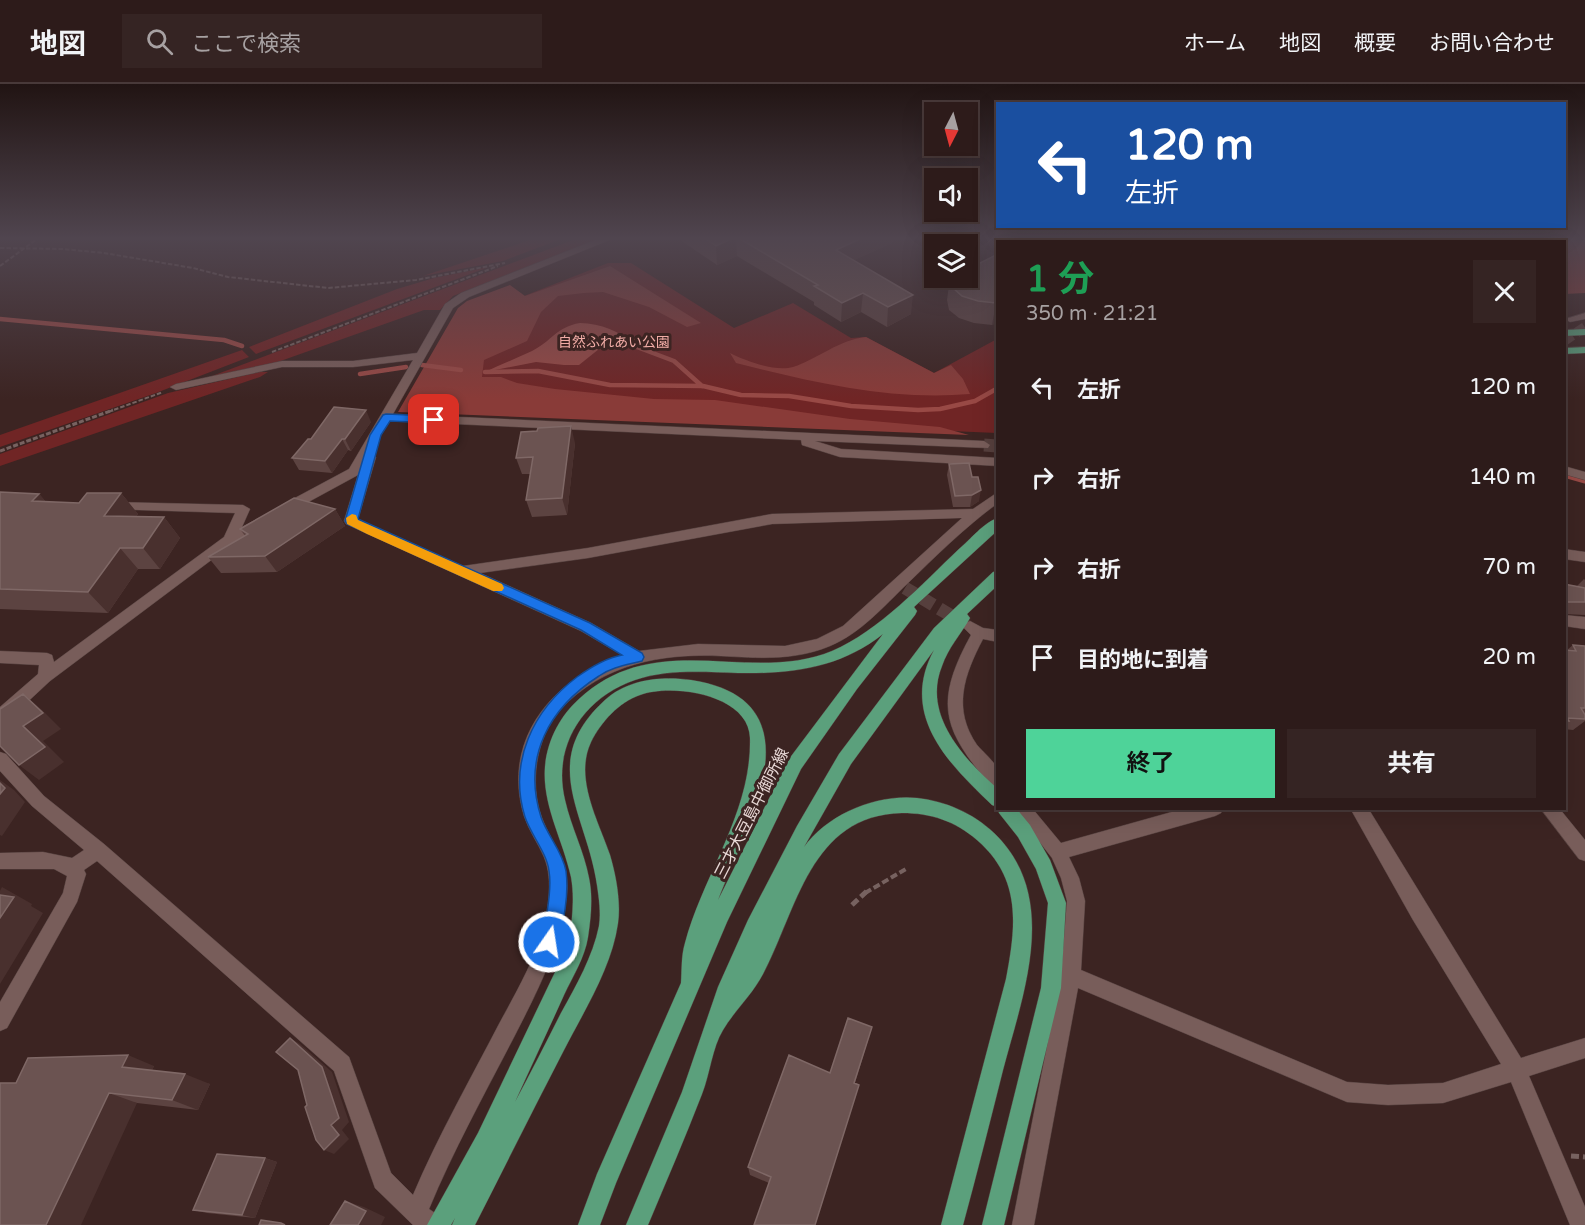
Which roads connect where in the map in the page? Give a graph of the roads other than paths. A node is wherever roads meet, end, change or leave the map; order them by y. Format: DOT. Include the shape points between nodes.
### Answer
graph roads {
  1 [pos="472,292"];
  2 [pos="1585,316"];
  3 [pos="1570,319"];
  4 [pos="1585,332"];
  5 [pos="1566,333"];
  6 [pos="1585,350"];
  7 [pos="1566,353"];
  8 [pos="419,356"];
  9 [pos="176,387"];
  10 [pos="386,417"];
  11 [pos="376,435"];
  12 [pos="789,436"];
  13 [pos="984,445"];
  14 [pos="996,462"];
  15 [pos="1566,471"];
  16 [pos="1585,476"];
  17 [pos="996,497"];
  18 [pos="104,506"];
  19 [pos="974,513"];
  20 [pos="996,524"];
  21 [pos="229,540"];
  22 [pos="1566,554"];
  23 [pos="1585,557"];
  24 [pos="944,570"];
  25 [pos="460,571"];
  26 [pos="996,578"];
  27 [pos="977,596"];
  28 [pos="1566,620"];
  29 [pos="1585,623"];
  30 [pos="996,635"];
  31 [pos="0,657"];
  32 [pos="637,657"];
  33 [pos="45,677"];
  34 [pos="0,717"];
  35 [pos="0,759"];
  36 [pos="996,780"];
  37 [pos="996,798"];
  38 [pos="1007,810"];
  39 [pos="1023,810"];
  40 [pos="1208,810"];
  41 [pos="1359,810"];
  42 [pos="1550,810"];
  43 [pos="98,850"];
  44 [pos="1058,852"];
  45 [pos="1585,853"];
  46 [pos="0,861"];
  47 [pos="75,867"];
  48 [pos="1071,975"];
  49 [pos="691,984"];
  50 [pos="0,1021"];
  51 [pos="715,1024"];
  52 [pos="1585,1048"];
  53 [pos="1516,1071"];
  54 [pos="416,1214"];
  55 [pos="460,1224"];
  56 [pos="433,1225"];
  57 [pos="438,1225"];
  58 [pos="589,1225"];
  59 [pos="637,1225"];
  60 [pos="952,1225"];
  61 [pos="993,1225"];
  62 [pos="1023,1225"];
  63 [pos="1581,1225"];
  1 -- 8 [label="street" via="449,306"];
  2 -- 3 [label="street"];
  4 -- 5 [label="main road"];
  6 -- 7 [label="main road"];
  8 -- 9 [label="street" via="353,364 282,364"];
  8 -- 10 [label="street"];
  10 -- 11 [label="street"];
  10 -- 12 [label="street"];
  11 -- 21 [label="street" via="354,472"];
  11 -- 25 [label="street" via="351,521"];
  12 -- 13 [label="street"];
  12 -- 14 [label="street" via="840,453"];
  15 -- 16 [label="street"];
  17 -- 19 [label="street"];
  18 -- 21 [label="street" via="243,508"];
  19 -- 25 [label="street" via="772,519"];
  19 -- 32 [label="street" via="902,586 860,622 810,648 773,653 674,649"];
  20 -- 24 [label="main road, 三才大豆島中御所線"];
  21 -- 33 [label="street"];
  22 -- 23 [label="street"];
  24 -- 49 [label="main road, 三才大豆島中御所線" via="871,660 795,764"];
  24 -- 57 [label="main road" via="874,633 830,658 785,667 657,667 626,675 600,690 568,721 555,754 553,780 580,878 582,917 577,946 486,1141"];
  25 -- 32 [label="street" via="586,627"];
  26 -- 27 [label="main road"];
  27 -- 37 [label="main road" via="932,670 929,692 933,719 945,742 965,770"];
  27 -- 51 [label="main road" via="939,632 845,759 755,926"];
  28 -- 29 [label="street"];
  30 -- 36 [label="street" via="975,630 956,694 955,717 974,755"];
  31 -- 33 [label="street" via="47,659"];
  32 -- 54 [label="street" via="595,671 575,687 554,706 532,744 528,769 533,817 557,870 556,911 549,942 434,1167"];
  33 -- 34 [label="street"];
  35 -- 43 [label="street" via="38,801"];
  38 -- 61 [label="main road" via="1044,866 1057,903 1051,988"];
  39 -- 44 [label="street"];
  40 -- 44 [label="street"];
  41 -- 53 [label="street"];
  42 -- 45 [label="street"];
  43 -- 47 [label="street"];
  43 -- 54 [label="street" via="342,1064 383,1180"];
  44 -- 48 [label="street" via="1076,901"];
  46 -- 47 [label="street" via="46,860"];
  47 -- 50 [label="street" via="71,896"];
  48 -- 53 [label="street" via="1347,1092 1443,1093"];
  48 -- 62 [label="street"];
  49 -- 55 [label="main road" via="693,946 755,781 758,735 748,715 731,697 690,685 658,684 616,699 585,738 576,761 576,781 602,858 612,908 606,934 589,980"];
  49 -- 58 [label="main road, 三才大豆島中御所線"];
  51 -- 59 [label="main road" via="692,1093"];
  51 -- 60 [label="main road" via="756,968 807,858 826,835 876,808 919,805 960,817 985,835 1008,862 1022,900 1022,932 1016,980"];
  52 -- 53 [label="street"];
  53 -- 63 [label="street"];
  54 -- 56 [label="street"];
}
